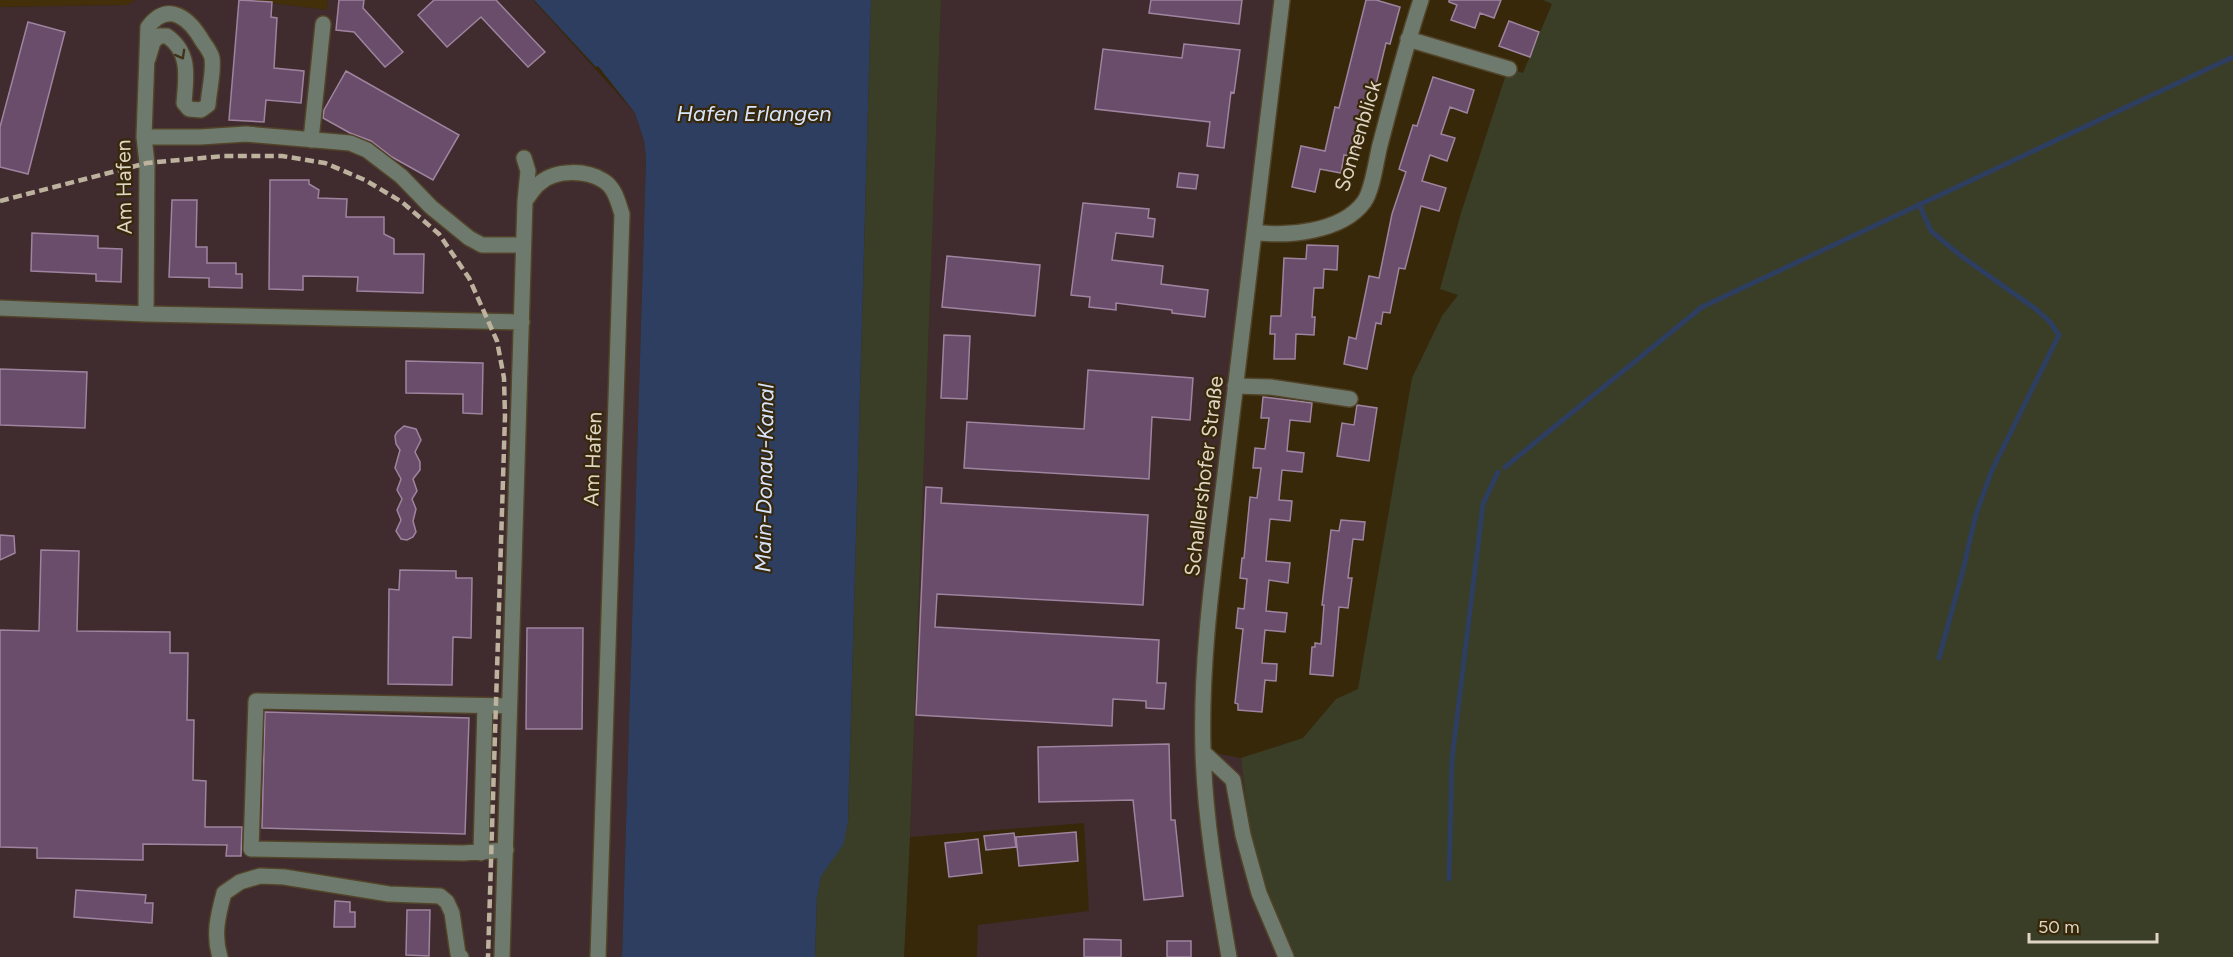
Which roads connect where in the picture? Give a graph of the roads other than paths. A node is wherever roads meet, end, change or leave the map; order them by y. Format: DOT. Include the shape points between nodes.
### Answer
graph roads {
  1 [pos="1282,0"];
  2 [pos="1421,0"];
  3 [pos="323,24"];
  4 [pos="1408,39"];
  5 [pos="148,59"];
  6 [pos="1509,69"];
  7 [pos="144,137"];
  8 [pos="311,140"];
  9 [pos="525,158"];
  10 [pos="525,201"];
  11 [pos="1254,232"];
  12 [pos="523,245"];
  13 [pos="0,308"];
  14 [pos="146,314"];
  15 [pos="522,322"];
  16 [pos="1235,386"];
  17 [pos="1350,399"];
  18 [pos="485,706"];
  19 [pos="509,706"];
  20 [pos="1203,752"];
  21 [pos="506,850"];
  22 [pos="482,853"];
  23 [pos="220,957"];
  24 [pos="461,957"];
  25 [pos="502,957"];
  26 [pos="598,957"];
  27 [pos="1229,957"];
  28 [pos="1286,957"];
  1 -- 11 [label="street, Schallershofer Straße"];
  2 -- 4 [label="street, Sonnenblick"];
  3 -- 8 [label="street"];
  4 -- 6 [label="street"];
  4 -- 11 [label="street, Sonnenblick" via="1365,200 1341,221 1327,226 1291,234"];
  5 -- 5 [label="street, Am Hafen, one-way" via="159,36 173,40 187,65 184,103 189,109 201,110 208,105 212,57 192,22 168,12 155,16 148,27"];
  5 -- 7 [label="street, Am Hafen"];
  7 -- 8 [label="street" via="246,134"];
  7 -- 14 [label="street, Am Hafen"];
  8 -- 12 [label="street" via="350,143 367,150 401,176 431,207 482,245"];
  9 -- 10 [label="street"];
  10 -- 12 [label="street"];
  10 -- 26 [label="street, Am Hafen" via="539,183 554,175 581,172 605,181 616,195 622,214"];
  11 -- 16 [label="street, Schallershofer Straße"];
  12 -- 15 [label="street"];
  13 -- 14 [label="street"];
  14 -- 15 [label="street"];
  15 -- 19 [label="street"];
  16 -- 17 [label="street"];
  16 -- 20 [label="street, Schallershofer Straße" via="1208,630"];
  18 -- 19 [label="street"];
  18 -- 22 [label="street"];
  18 -- 22 [label="street" via="256,701 251,849"];
  19 -- 21 [label="street"];
  20 -- 27 [label="street, Schallershofer Straße" via="1210,843"];
  20 -- 28 [label="street" via="1233,780 1259,893"];
  21 -- 22 [label="street"];
  21 -- 25 [label="street"];
  23 -- 24 [label="street" via="216,926 224,893 240,882 260,876 389,894 440,896 452,913"];
}
